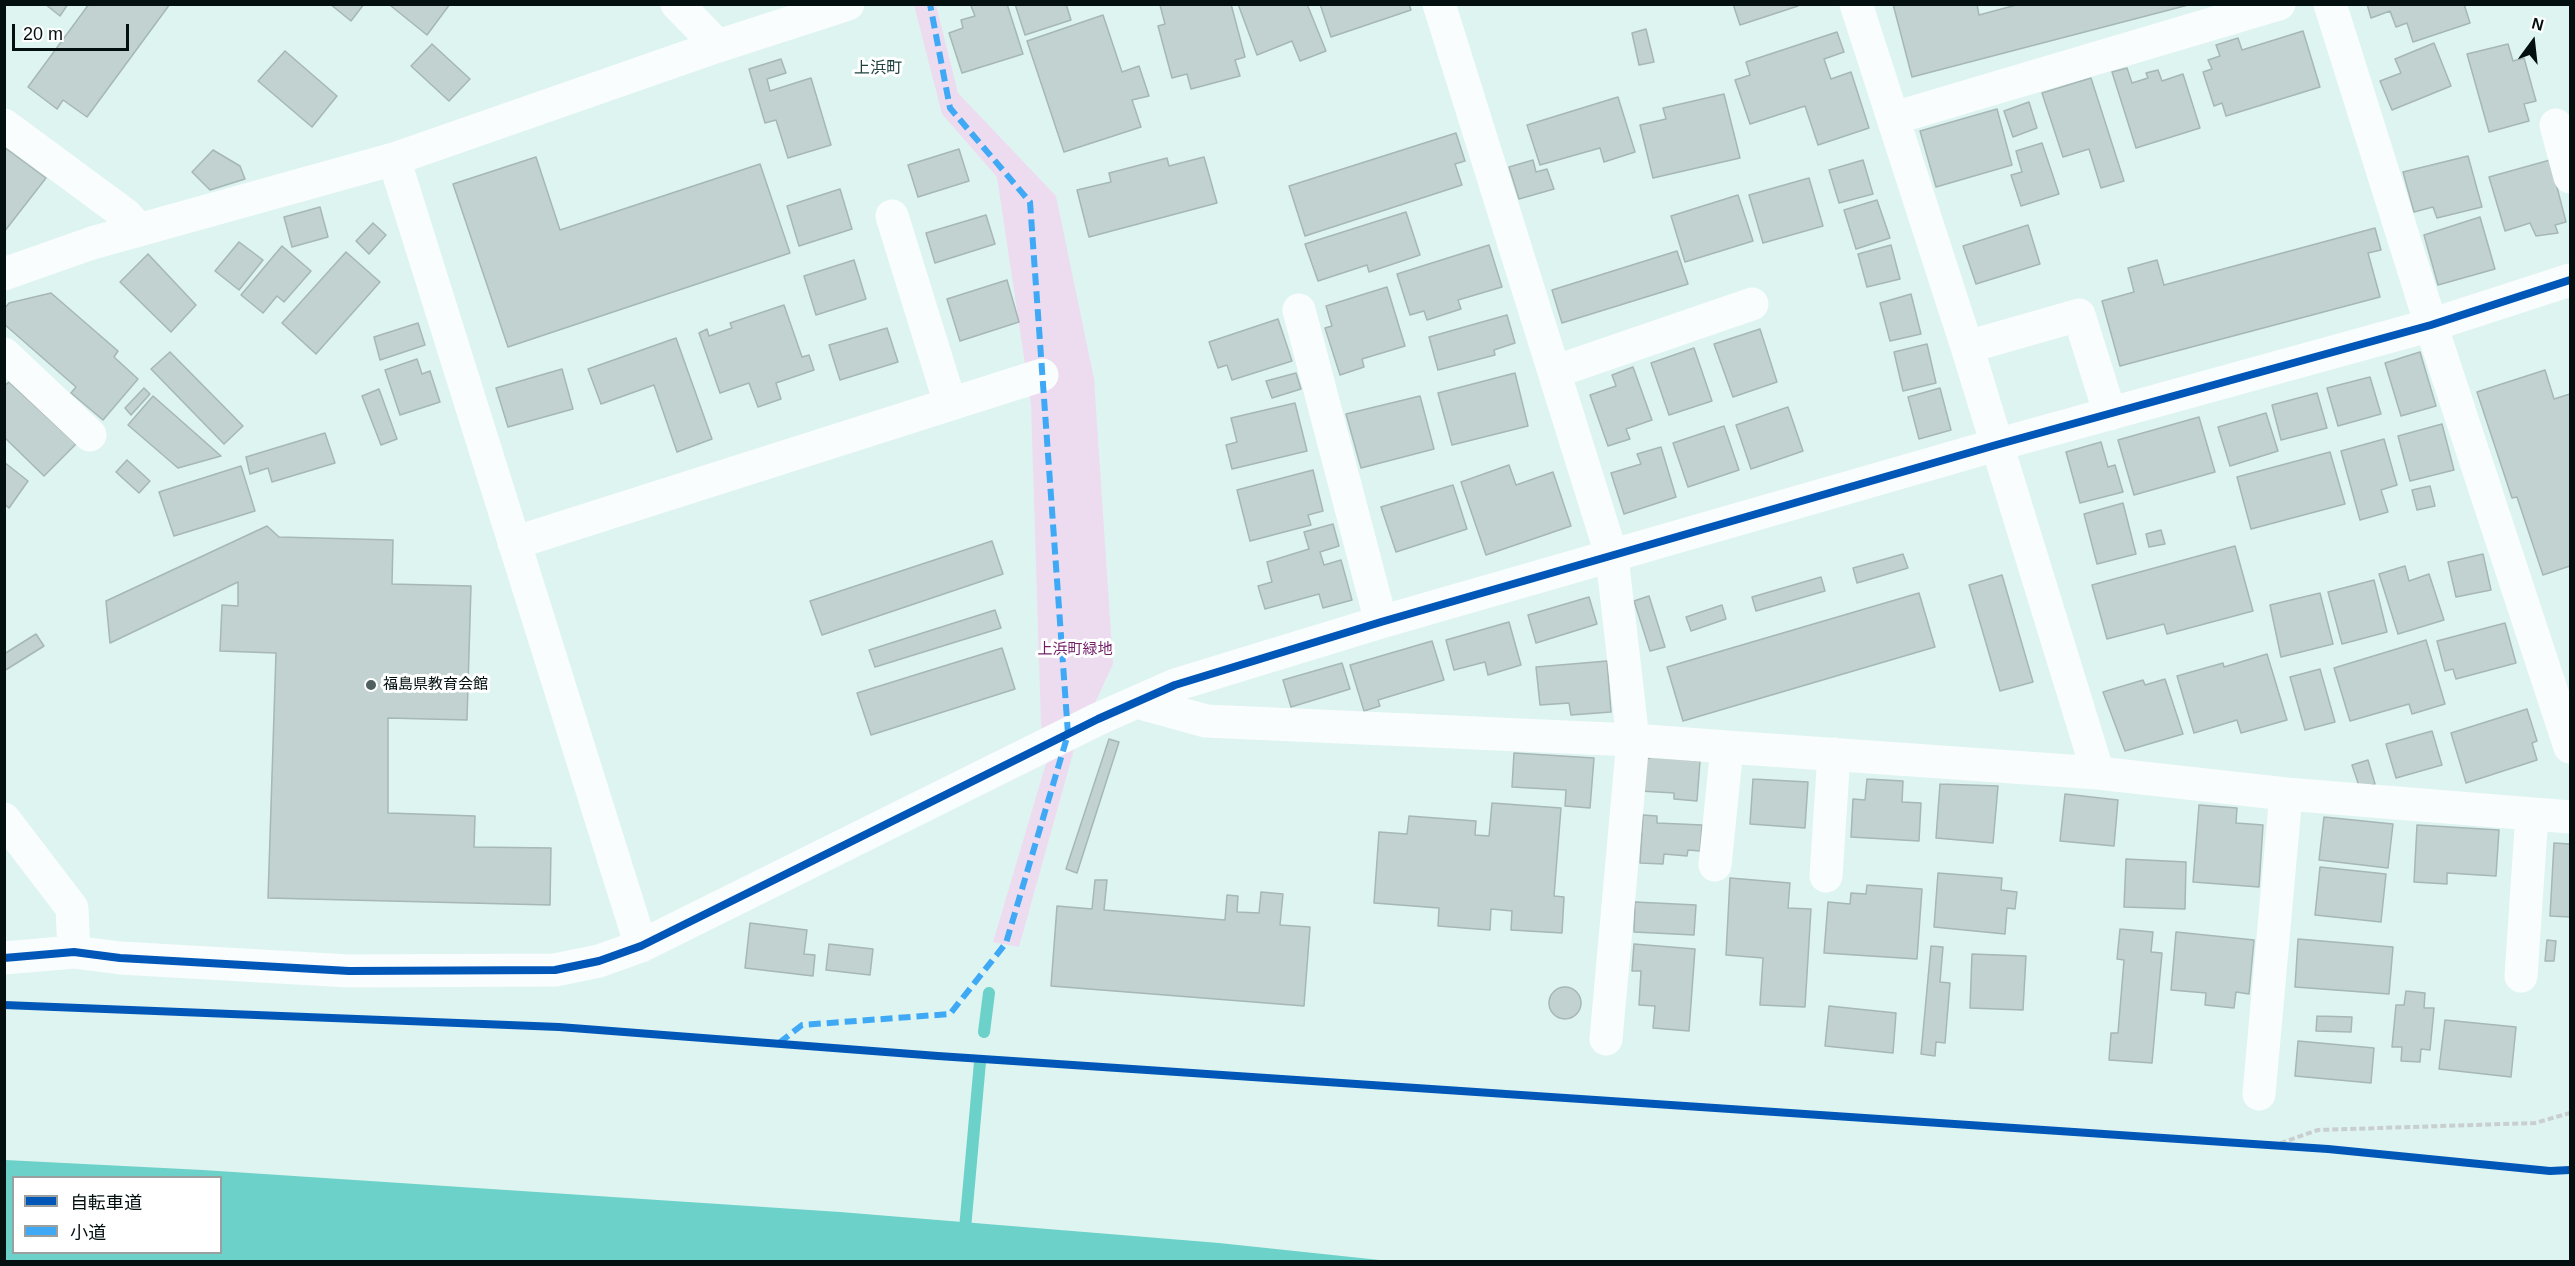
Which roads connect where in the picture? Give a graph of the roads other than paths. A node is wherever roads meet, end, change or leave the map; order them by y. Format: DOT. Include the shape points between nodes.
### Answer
graph roads {
  1 [pos="677,4"];
  2 [pos="848,4"];
  3 [pos="1438,4"];
  4 [pos="1856,4"];
  5 [pos="2279,4"];
  6 [pos="2330,4"];
  7 [pos="718,46"];
  8 [pos="1894,118"];
  9 [pos="4,125"];
  10 [pos="2556,125"];
  11 [pos="394,159"];
  12 [pos="2571,177"];
  13 [pos="892,216"];
  14 [pos="139,230"];
  15 [pos="4,274"];
  16 [pos="2571,280"];
  17 [pos="1752,304"];
  18 [pos="1299,310"];
  19 [pos="2431,325"];
  20 [pos="1967,347"];
  21 [pos="4,354"];
  22 [pos="1554,372"];
  23 [pos="1042,375"];
  24 [pos="950,403"];
  25 [pos="2110,414"];
  26 [pos="90,435"];
  27 [pos="1996,445"];
  28 [pos="514,543"];
  29 [pos="1612,557"];
  30 [pos="1381,622"];
  31 [pos="1137,702"];
  32 [pos="1633,740"];
  33 [pos="1727,747"];
  34 [pos="2571,747"];
  35 [pos="1834,754"];
  36 [pos="2098,774"];
  37 [pos="2286,794"];
  38 [pos="2532,814"];
  39 [pos="2571,817"];
  40 [pos="4,819"];
  41 [pos="1715,865"];
  42 [pos="1826,876"];
  43 [pos="641,946"];
  44 [pos="74,952"];
  45 [pos="4,958"];
  46 [pos="2521,976"];
  47 [pos="1606,1039"];
  48 [pos="2259,1094"];
  1 -- 7 [label="street"];
  2 -- 7 [label="street"];
  3 -- 22 [label="street"];
  4 -- 8 [label="street"];
  5 -- 8 [label="street"];
  6 -- 19 [label="street"];
  7 -- 11 [label="street"];
  8 -- 20 [label="street"];
  9 -- 14 [label="street" via="126,215"];
  10 -- 12 [label="street"];
  11 -- 14 [label="street"];
  11 -- 28 [label="street"];
  13 -- 24 [label="street"];
  14 -- 15 [label="street"];
  16 -- 19 [label="street"];
  17 -- 22 [label="street"];
  18 -- 30 [label="street"];
  19 -- 25 [label="street"];
  19 -- 34 [label="street"];
  20 -- 25 [label="street" via="2079,315"];
  20 -- 27 [label="street"];
  21 -- 26 [label="street"];
  22 -- 29 [label="street"];
  23 -- 24 [label="street"];
  24 -- 28 [label="street"];
  25 -- 27 [label="street"];
  27 -- 29 [label="street"];
  27 -- 36 [label="street"];
  28 -- 43 [label="street"];
  29 -- 30 [label="street"];
  29 -- 32 [label="street"];
  30 -- 31 [label="street" via="1175,685"];
  31 -- 32 [label="street" via="1206,722"];
  31 -- 43 [label="street"];
  32 -- 33 [label="street"];
  32 -- 47 [label="street"];
  33 -- 35 [label="street"];
  33 -- 41 [label="street"];
  35 -- 36 [label="street"];
  35 -- 42 [label="street"];
  36 -- 37 [label="street"];
  37 -- 38 [label="street"];
  37 -- 48 [label="street"];
  38 -- 39 [label="street"];
  38 -- 46 [label="street"];
  40 -- 44 [label="street" via="72,909"];
  43 -- 44 [label="street" via="599,962 555,970 349,971"];
  44 -- 45 [label="street"];
}
